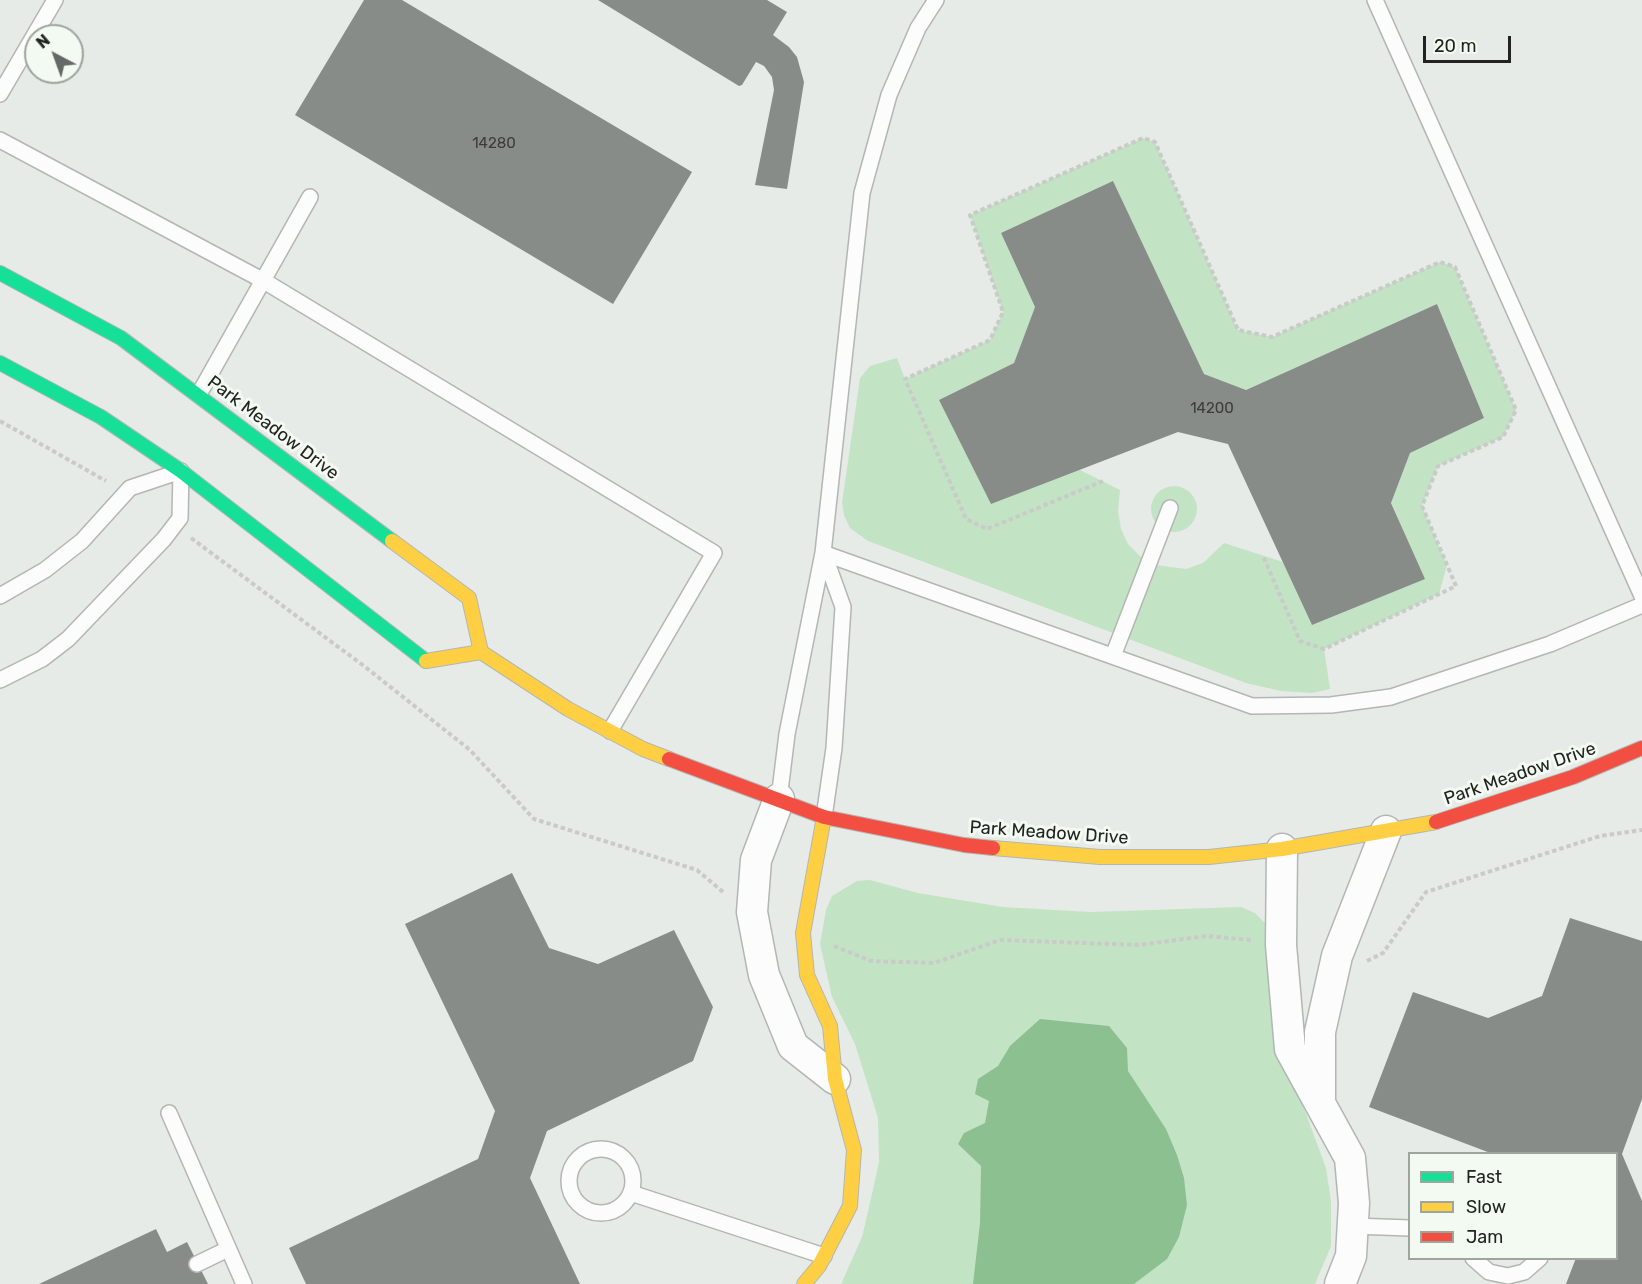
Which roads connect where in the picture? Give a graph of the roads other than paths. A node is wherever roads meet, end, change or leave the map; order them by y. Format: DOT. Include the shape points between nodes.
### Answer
graph roads {
  1 [pos="56,0"];
  2 [pos="936,0"];
  3 [pos="1375,0"];
  4 [pos="0,94"];
  5 [pos="0,140"];
  6 [pos="310,197"];
  7 [pos="0,273"];
  8 [pos="264,281"];
  9 [pos="0,363"];
  10 [pos="199,394"];
  11 [pos="181,471"];
  12 [pos="1170,508"];
  13 [pos="823,553"];
  14 [pos="0,596"];
  15 [pos="1642,596"];
  16 [pos="1642,605"];
  17 [pos="481,652"];
  18 [pos="1113,656"];
  19 [pos="1,678"];
  20 [pos="610,731"];
  21 [pos="1642,748"];
  22 [pos="779,799"];
  23 [pos="824,817"];
  24 [pos="1386,831"];
  25 [pos="1282,849"];
  26 [pos="835,1078"];
  27 [pos="1320,1103"];
  28 [pos="169,1113"];
  29 [pos="631,1193"];
  30 [pos="1353,1226"];
  31 [pos="1408,1228"];
  32 [pos="228,1249"];
  33 [pos="824,1256"];
  34 [pos="1475,1260"];
  35 [pos="1538,1260"];
  36 [pos="197,1264"];
  37 [pos="244,1284"];
  38 [pos="804,1284"];
  39 [pos="1340,1284"];
  1 -- 4 [label="lane"];
  2 -- 13 [label="lane" via="918,28 889,95 862,193"];
  3 -- 15 [label="lane"];
  5 -- 8 [label="lane"];
  6 -- 8 [label="lane"];
  7 -- 10 [label="street, Park Meadow Drive" via="121,338"];
  8 -- 10 [label="lane"];
  8 -- 20 [label="lane" via="714,553"];
  9 -- 11 [label="street" via="101,417"];
  10 -- 17 [label="street, Park Meadow Drive" via="469,598"];
  11 -- 14 [label="lane" via="130,488 82,541 45,570"];
  11 -- 17 [label="street" via="428,662"];
  11 -- 19 [label="lane" via="180,518 164,539 68,639 42,659"];
  12 -- 18 [label="lane"];
  13 -- 18 [label="lane"];
  13 -- 22 [label="lane" via="787,734"];
  13 -- 23 [label="lane" via="843,607 834,748"];
  16 -- 18 [label="lane" via="1568,637 1449,679 1391,696 1331,705 1252,706"];
  17 -- 20 [label="street, Park Meadow Drive" via="568,709"];
  20 -- 22 [label="street, Park Meadow Drive" via="644,749"];
  21 -- 24 [label="street, Park Meadow Drive" via="1574,777 1430,824"];
  22 -- 23 [label="street, Park Meadow Drive"];
  22 -- 26 [label="street" via="756,860 752,912 764,975 793,1046"];
  23 -- 25 [label="street, Park Meadow Drive" via="964,845 1100,857 1209,856"];
  23 -- 26 [label="street" via="803,933 807,975 830,1026"];
  24 -- 25 [label="street, Park Meadow Drive"];
  24 -- 27 [label="street" via="1337,956 1320,1032"];
  25 -- 27 [label="street" via="1281,945 1290,1049"];
  26 -- 33 [label="street" via="854,1150 850,1206"];
  27 -- 30 [label="street" via="1350,1158"];
  28 -- 32 [label="lane"];
  29 -- 29 [label="lane" via="632,1169 616,1151 587,1151 573,1163 568,1177 571,1193 589,1211 600,1214 616,1210"];
  29 -- 33 [label="lane"];
  30 -- 31 [label="lane"];
  30 -- 39 [label="street" via="1351,1256"];
  32 -- 36 [label="lane"];
  32 -- 37 [label="lane"];
  33 -- 38 [label="street"];
  34 -- 35 [label="lane" via="1489,1272 1508,1276 1524,1272"];
}
